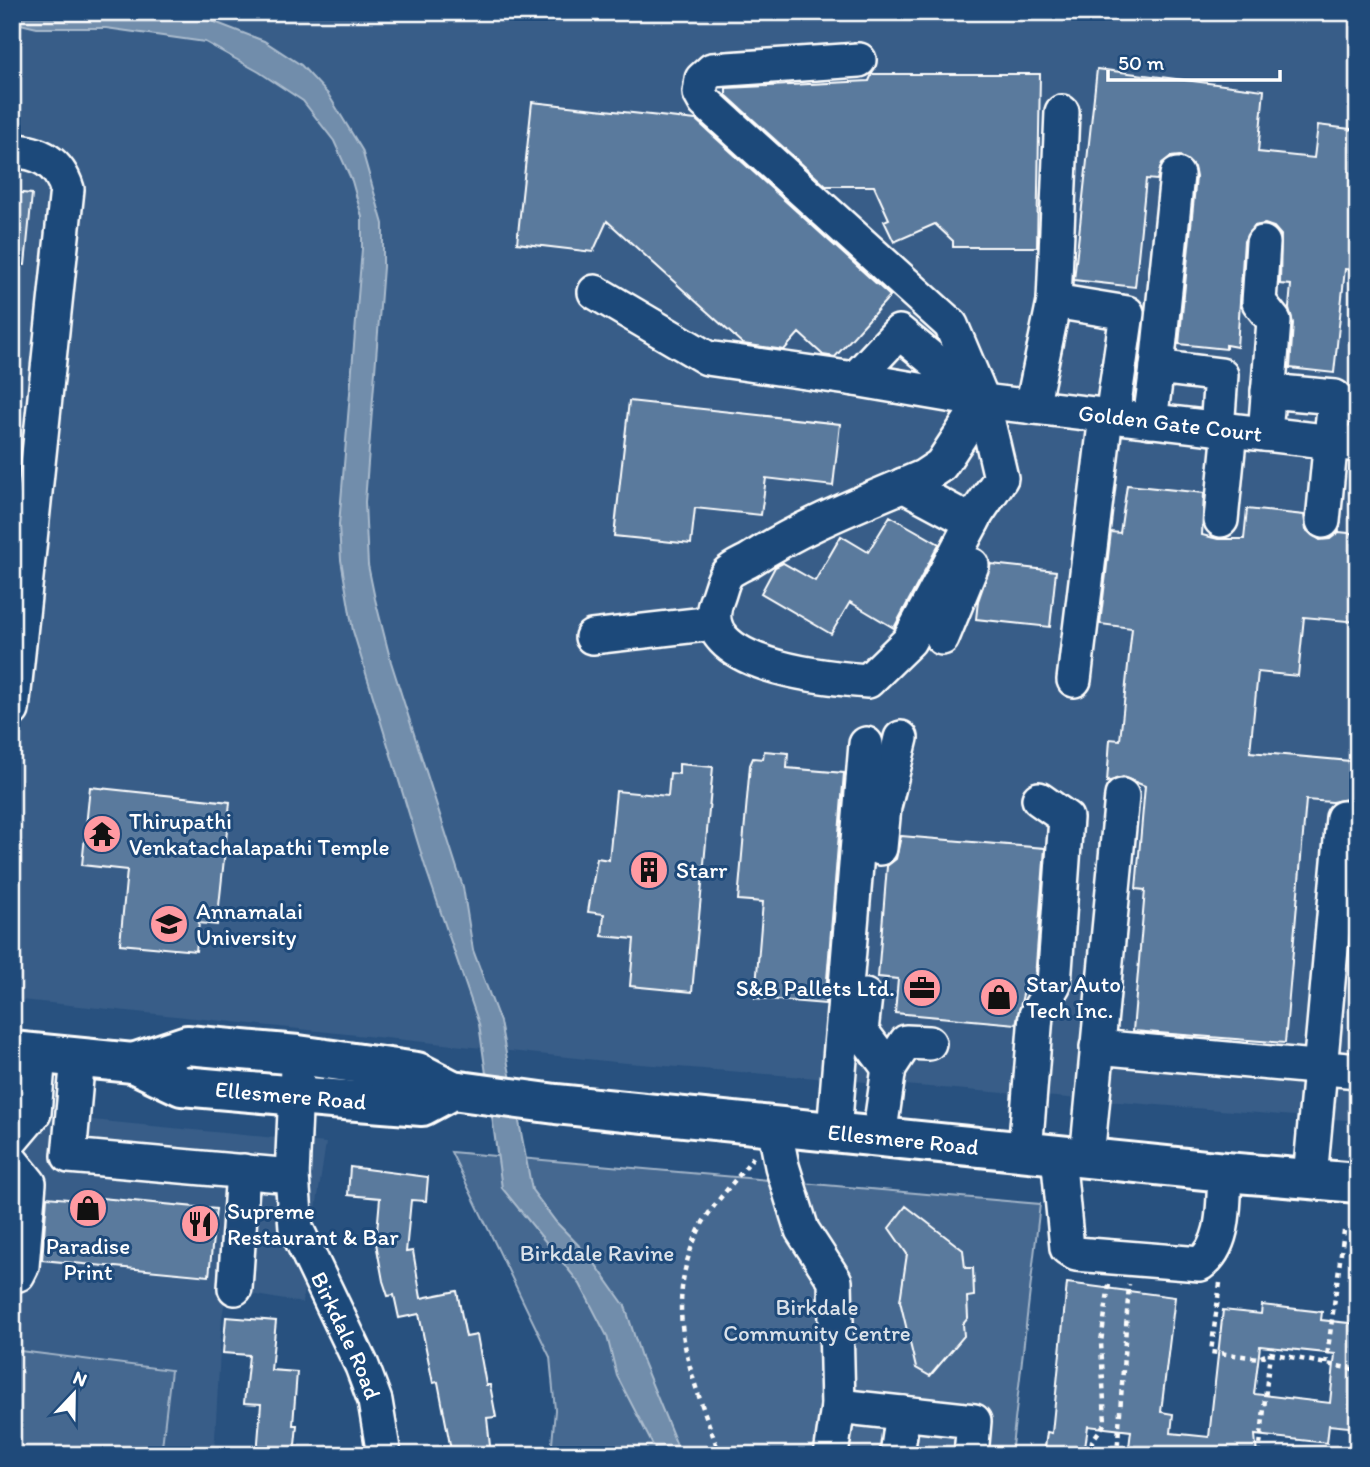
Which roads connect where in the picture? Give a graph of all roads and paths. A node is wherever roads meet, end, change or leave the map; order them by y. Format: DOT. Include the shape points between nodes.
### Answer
graph roads {
  1 [pos="859,61"];
  2 [pos="1062,112"];
  3 [pos="12,151"];
  4 [pos="1177,175"];
  5 [pos="1264,243"];
  6 [pos="595,292"];
  7 [pos="1054,302"];
  8 [pos="1157,367"];
  9 [pos="855,379"];
  10 [pos="1268,391"];
  11 [pos="983,401"];
  12 [pos="1032,407"];
  13 [pos="1109,416"];
  14 [pos="1150,421"];
  15 [pos="1223,430"];
  16 [pos="1265,434"];
  17 [pos="1344,443"];
  18 [pos="1001,478"];
  19 [pos="903,485"];
  20 [pos="1221,520"];
  21 [pos="1323,521"];
  22 [pos="972,522"];
  23 [pos="714,623"];
  24 [pos="592,637"];
  25 [pos="942,638"];
  26 [pos="1074,680"];
  27 [pos="12,710"];
  28 [pos="901,738"];
  29 [pos="866,744"];
  30 [pos="1122,796"];
  31 [pos="1039,799"];
  32 [pos="1343,818"];
  33 [pos="929,1043"];
  34 [pos="1097,1047"];
  35 [pos="26,1052"];
  36 [pos="298,1055"];
  37 [pos="78,1057"];
  38 [pos="133,1063"];
  39 [pos="1321,1067"];
  40 [pos="889,1068"];
  41 [pos="1358,1071"];
  42 [pos="452,1090"];
  43 [pos="295,1096"];
  44 [pos="774,1126"];
  45 [pos="834,1132"];
  46 [pos="879,1137"];
  47 [pos="18,1154"];
  48 [pos="1057,1155"];
  49 [pos="243,1171"];
  50 [pos="1225,1172"];
  51 [pos="292,1176"];
  52 [pos="1310,1178"];
  53 [pos="1358,1183"];
  54 [pos="1344,1231"];
  55 [pos="1200,1264"];
  56 [pos="1130,1273"];
  57 [pos="12,1276"];
  58 [pos="235,1288"];
  59 [pos="1270,1353"];
  60 [pos="1326,1364"];
  61 [pos="1358,1370"];
  62 [pos="838,1406"];
  63 [pos="904,1413"];
  64 [pos="384,1455"];
  65 [pos="720,1455"];
  66 [pos="831,1455"];
  67 [pos="897,1455"];
  68 [pos="971,1455"];
  69 [pos="1091,1455"];
  70 [pos="1117,1455"];
  71 [pos="1259,1455"];
  1 -- 11 [label="street" via="712,70 702,79 700,93 951,325"];
  2 -- 7 [label="street"];
  3 -- 27 [label="street" via="47,159 63,175 68,189"];
  4 -- 8 [label="street"];
  5 -- 10 [label="street" via="1259,302 1274,321"];
  6 -- 9 [label="street, Golden Gate Court" via="707,358"];
  7 -- 12 [label="street"];
  7 -- 13 [label="street" via="1127,313"];
  8 -- 14 [label="street"];
  8 -- 15 [label="street" via="1221,375"];
  9 -- 11 [label="street, Golden Gate Court"];
  9 -- 11 [label="street" via="899,332"];
  10 -- 16 [label="street"];
  10 -- 17 [label="street" via="1335,397"];
  11 -- 12 [label="street, Golden Gate Court"];
  11 -- 18 [label="street"];
  11 -- 19 [label="street" via="941,465"];
  12 -- 13 [label="street, Golden Gate Court"];
  13 -- 14 [label="street, Golden Gate Court"];
  13 -- 26 [label="street"];
  14 -- 15 [label="street, Golden Gate Court"];
  15 -- 16 [label="street, Golden Gate Court"];
  15 -- 20 [label="street"];
  16 -- 17 [label="street, Golden Gate Court"];
  17 -- 21 [label="street"];
  18 -- 22 [label="street"];
  18 -- 25 [label="street" via="993,524"];
  19 -- 22 [label="street"];
  19 -- 23 [label="street" via="775,543 727,574 713,608"];
  22 -- 23 [label="street" via="909,641 868,681 819,678 742,654 723,642"];
  23 -- 24 [label="street"];
  28 -- 40 [label="street" via="884,807 861,1031"];
  29 -- 45 [label="street"];
  30 -- 34 [label="street"];
  31 -- 48 [label="street" via="1066,818 1054,984 1036,1015"];
  32 -- 39 [label="street"];
  33 -- 40 [label="street" via="906,1042"];
  34 -- 39 [label="street"];
  34 -- 48 [label="street"];
  35 -- 37 [label="main road, Ellesmere Road"];
  35 -- 47 [label="street" via="34,1113"];
  36 -- 38 [label="main road, Ellesmere Road" via="187,1045"];
  36 -- 42 [label="main road, Ellesmere Road" via="417,1072"];
  36 -- 43 [label="street, Birkdale Road"];
  37 -- 38 [label="main road, Ellesmere Road"];
  37 -- 49 [label="street" via="69,1156"];
  38 -- 43 [label="main road, Ellesmere Road" via="182,1086"];
  39 -- 41 [label="street"];
  39 -- 52 [label="street"];
  40 -- 46 [label="street"];
  42 -- 43 [label="main road, Ellesmere Road" via="422,1105"];
  42 -- 44 [label="main road, Ellesmere Road"];
  43 -- 51 [label="street, Birkdale Road"];
  44 -- 45 [label="main road, Ellesmere Road"];
  44 -- 62 [label="street" via="802,1230 835,1281"];
  44 -- 65 [label="path" via="701,1226 681,1284 683,1350"];
  45 -- 46 [label="main road, Ellesmere Road"];
  46 -- 48 [label="main road, Ellesmere Road"];
  47 -- 57 [label="street" via="29,1183 22,1266"];
  48 -- 50 [label="main road, Ellesmere Road"];
  48 -- 56 [label="street" via="1067,1248"];
  49 -- 51 [label="street"];
  49 -- 58 [label="street"];
  50 -- 52 [label="main road, Ellesmere Road"];
  50 -- 55 [label="street" via="1222,1224 1211,1256"];
  51 -- 64 [label="street, Birkdale Road" via="296,1228 375,1401"];
  52 -- 53 [label="main road, Ellesmere Road"];
  54 -- 60 [label="path"];
  55 -- 56 [label="street"];
  55 -- 59 [label="path" via="1221,1280 1211,1352 1259,1358"];
  56 -- 69 [label="path" via="1108,1284 1101,1342 1105,1423 1092,1441"];
  56 -- 70 [label="path"];
  59 -- 60 [label="path"];
  59 -- 71 [label="path"];
  60 -- 61 [label="path"];
  62 -- 63 [label="street"];
  62 -- 66 [label="street"];
  63 -- 67 [label="street"];
  63 -- 68 [label="street" via="974,1421"];
}
